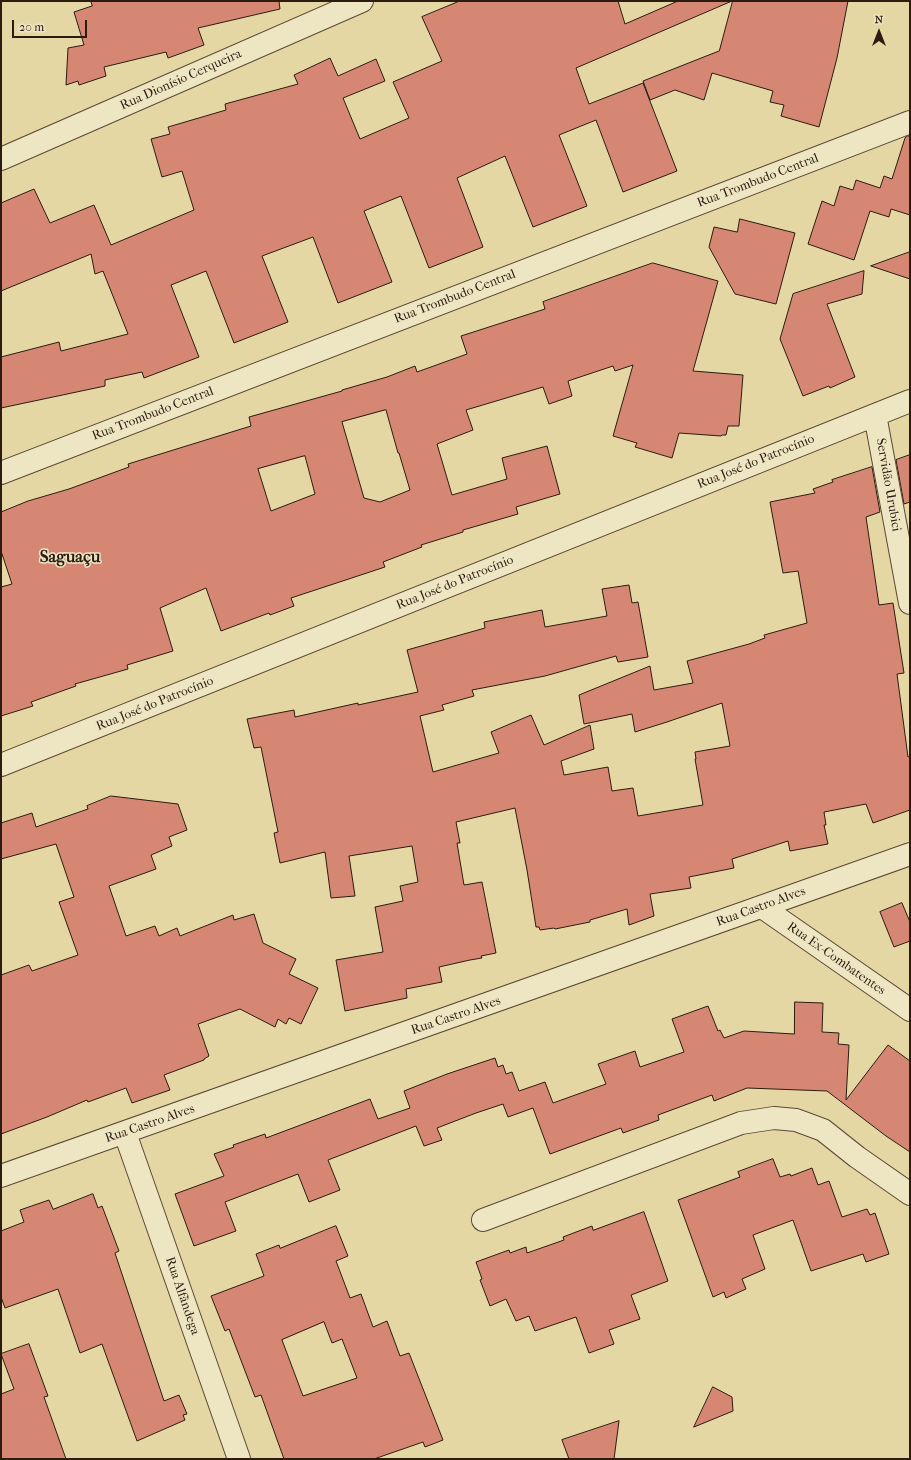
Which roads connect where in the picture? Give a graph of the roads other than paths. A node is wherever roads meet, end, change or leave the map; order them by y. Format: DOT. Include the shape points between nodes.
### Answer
graph roads {
  1 [pos="362,1"];
  2 [pos="910,122"];
  3 [pos="1,159"];
  4 [pos="910,401"];
  5 [pos="875,415"];
  6 [pos="1,473"];
  7 [pos="910,603"];
  8 [pos="1,765"];
  9 [pos="910,854"];
  10 [pos="762,907"];
  11 [pos="910,1010"];
  12 [pos="125,1133"];
  13 [pos="1,1176"];
  14 [pos="910,1194"];
  15 [pos="483,1220"];
  16 [pos="239,1459"];
  1 -- 3 [label="street, Rua Dionísio Cerqueira"];
  2 -- 6 [label="street, Rua Trombudo Central"];
  4 -- 5 [label="street, Rua José do Patrocínio"];
  5 -- 7 [label="street, Servidão Urubici"];
  5 -- 8 [label="street, Rua José do Patrocínio"];
  9 -- 10 [label="street, Rua Castro Alves"];
  10 -- 11 [label="street, Rua Ex-Combatentes"];
  10 -- 12 [label="street, Rua Castro Alves"];
  12 -- 13 [label="street, Rua Castro Alves"];
  12 -- 16 [label="street, Rua Alfândega"];
  14 -- 15 [label="street" via="823,1130 796,1120 774,1118 741,1123"];
}
